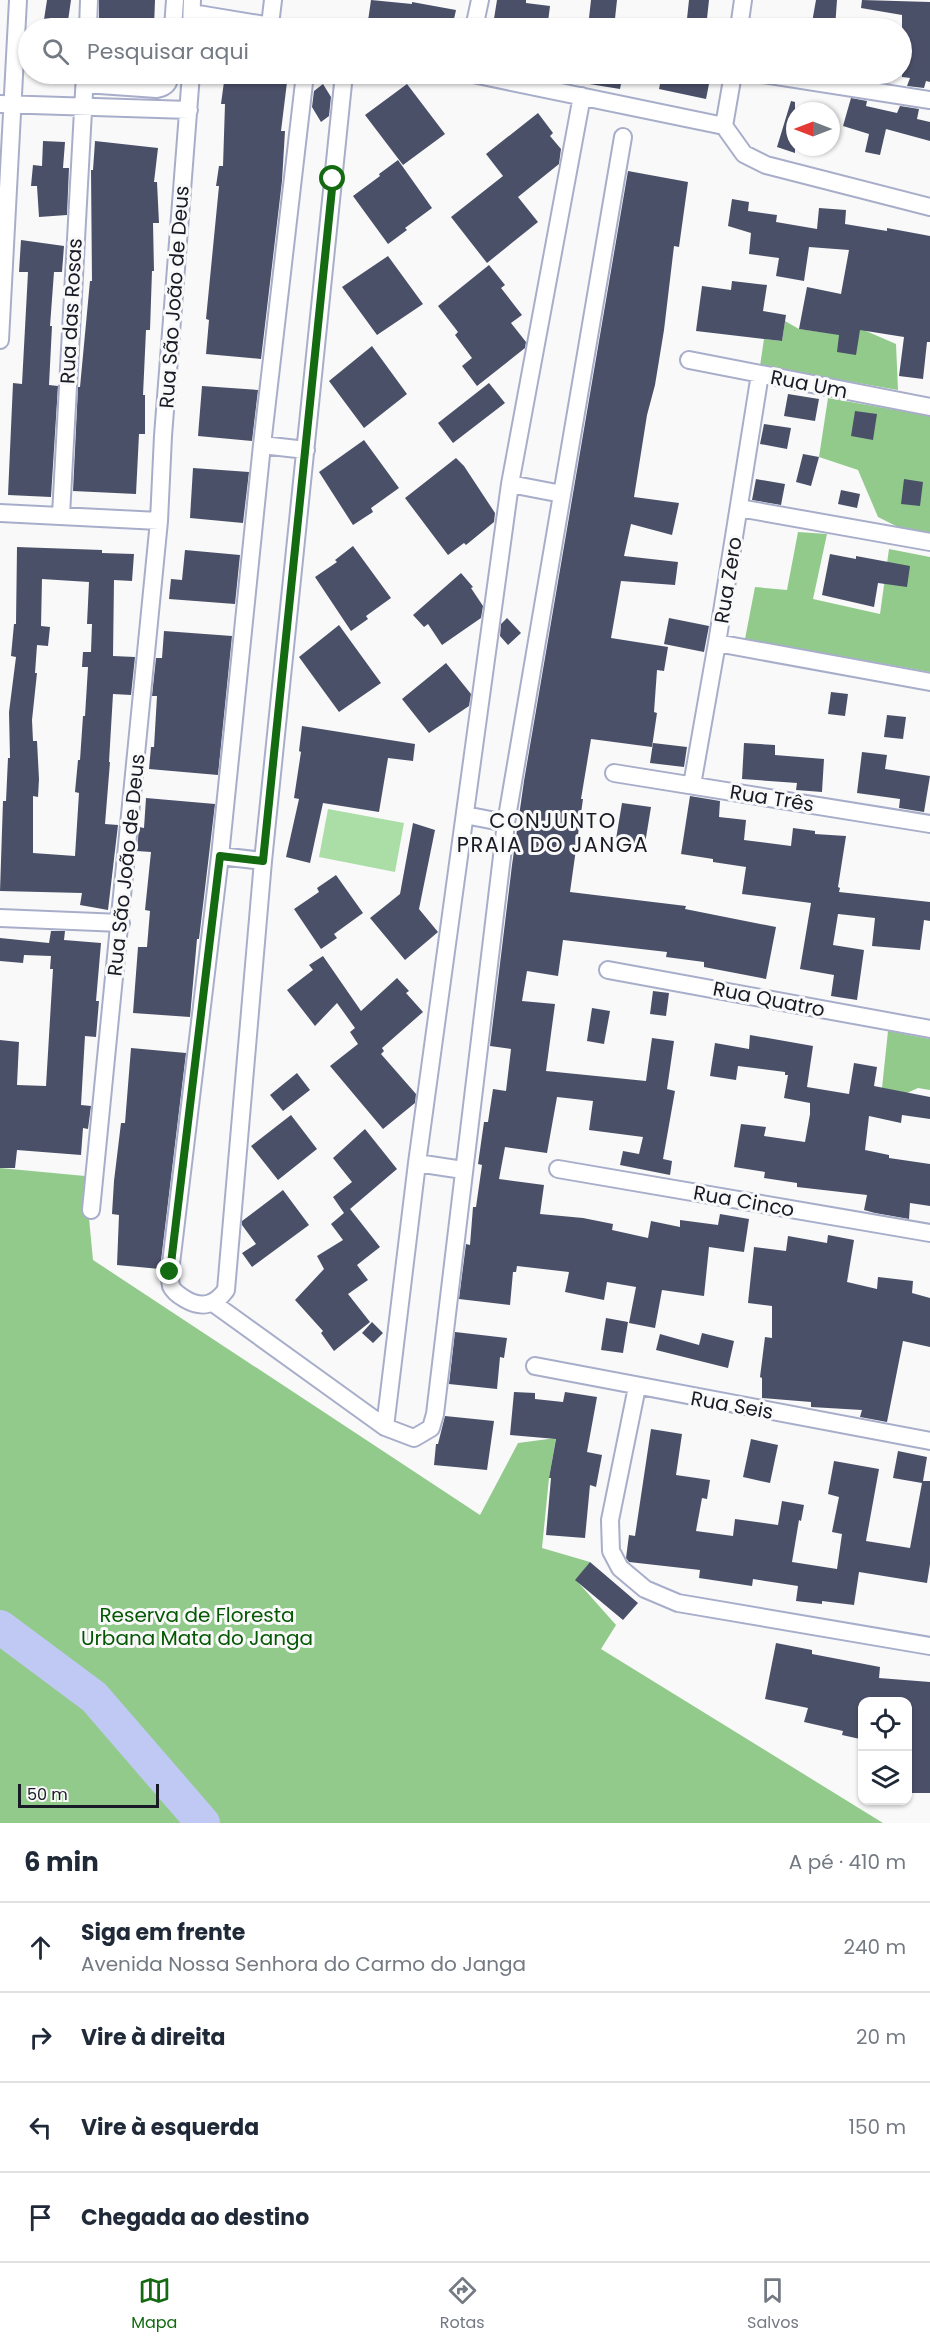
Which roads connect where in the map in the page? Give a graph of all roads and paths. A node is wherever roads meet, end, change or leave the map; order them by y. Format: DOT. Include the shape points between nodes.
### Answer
graph roads {
  1 [pos="18,0"];
  2 [pos="89,0"];
  3 [pos="175,0"];
  4 [pos="273,0"];
  5 [pos="480,0"];
  6 [pos="743,0"];
  7 [pos="192,14"];
  8 [pos="88,18"];
  9 [pos="174,18"];
  10 [pos="218,18"];
  11 [pos="275,18"];
  12 [pos="476,18"];
  13 [pos="740,18"];
  14 [pos="84,84"];
  15 [pos="121,84"];
  16 [pos="167,84"];
  17 [pos="190,84"];
  18 [pos="304,84"];
  19 [pos="343,84"];
  20 [pos="523,84"];
  21 [pos="731,84"];
  22 [pos="827,84"];
  23 [pos="582,96"];
  24 [pos="930,100"];
  25 [pos="7,104"];
  26 [pos="82,107"];
  27 [pos="189,110"];
  28 [pos="724,126"];
  29 [pos="624,137"];
  30 [pos="930,207"];
  31 [pos="0,340"];
  32 [pos="689,360"];
  33 [pos="760,374"];
  34 [pos="930,406"];
  35 [pos="261,445"];
  36 [pos="306,450"];
  37 [pos="510,484"];
  38 [pos="562,494"];
  39 [pos="739,508"];
  40 [pos="0,513"];
  41 [pos="61,515"];
  42 [pos="159,521"];
  43 [pos="930,542"];
  44 [pos="717,643"];
  45 [pos="930,682"];
  46 [pos="614,773"];
  47 [pos="692,784"];
  48 [pos="465,815"];
  49 [pos="506,824"];
  50 [pos="930,824"];
  51 [pos="220,856"];
  52 [pos="263,861"];
  53 [pos="0,918"];
  54 [pos="121,923"];
  55 [pos="609,970"];
  56 [pos="930,1029"];
  57 [pos="417,1163"];
  58 [pos="558,1169"];
  59 [pos="463,1170"];
  60 [pos="91,1210"];
  61 [pos="930,1233"];
  62 [pos="213,1303"];
  63 [pos="535,1366"];
  64 [pos="637,1387"];
  65 [pos="385,1427"];
  66 [pos="930,1441"];
  67 [pos="930,1646"];
  1 -- 25 [label="street"];
  2 -- 8 [label="street"];
  3 -- 9 [label="street"];
  4 -- 11 [label="street"];
  5 -- 12 [label="street"];
  6 -- 13 [label="street"];
  7 -- 10 [label="street"];
  14 -- 26 [label="street, Rua das Rosas"];
  15 -- 16 [label="street" via="157,89"];
  17 -- 27 [label="street, Rua São João de Deus"];
  18 -- 35 [label="street"];
  19 -- 36 [label="street"];
  20 -- 23 [label="street"];
  21 -- 28 [label="street"];
  22 -- 24 [label="street"];
  23 -- 28 [label="street"];
  23 -- 37 [label="street"];
  25 -- 26 [label="street"];
  25 -- 31 [label="street"];
  26 -- 27 [label="street"];
  26 -- 41 [label="street, Rua das Rosas"];
  27 -- 42 [label="street, Rua São João de Deus"];
  28 -- 30 [label="street" via="744,154 766,165"];
  29 -- 38 [label="street"];
  32 -- 33 [label="street, Rua Um"];
  33 -- 34 [label="street, Rua Um"];
  33 -- 39 [label="street, Rua Zero"];
  35 -- 36 [label="street"];
  35 -- 51 [label="street"];
  36 -- 52 [label="street"];
  37 -- 38 [label="street"];
  37 -- 48 [label="street"];
  38 -- 49 [label="street"];
  39 -- 43 [label="street"];
  39 -- 44 [label="street, Rua Zero"];
  40 -- 41 [label="street"];
  41 -- 42 [label="street"];
  42 -- 54 [label="street, Rua São João de Deus"];
  44 -- 45 [label="street"];
  44 -- 47 [label="street, Rua Zero"];
  46 -- 47 [label="street, Rua Três"];
  47 -- 50 [label="street, Rua Três"];
  48 -- 49 [label="street"];
  48 -- 57 [label="street"];
  49 -- 59 [label="street"];
  51 -- 52 [label="street"];
  51 -- 62 [label="street" via="170,1272 171,1287 180,1297 193,1304"];
  52 -- 62 [label="street" via="226,1290"];
  53 -- 54 [label="street"];
  54 -- 60 [label="street, Rua São João de Deus"];
  55 -- 56 [label="street, Rua Quatro"];
  57 -- 59 [label="street"];
  57 -- 65 [label="street"];
  58 -- 61 [label="street, Rua Cinco"];
  59 -- 65 [label="street" via="431,1428 414,1438"];
  62 -- 65 [label="street"];
  63 -- 64 [label="street, Rua Seis"];
  64 -- 66 [label="street, Rua Seis"];
  64 -- 67 [label="street" via="610,1520 611,1551 620,1568 645,1589 678,1603"];
}
